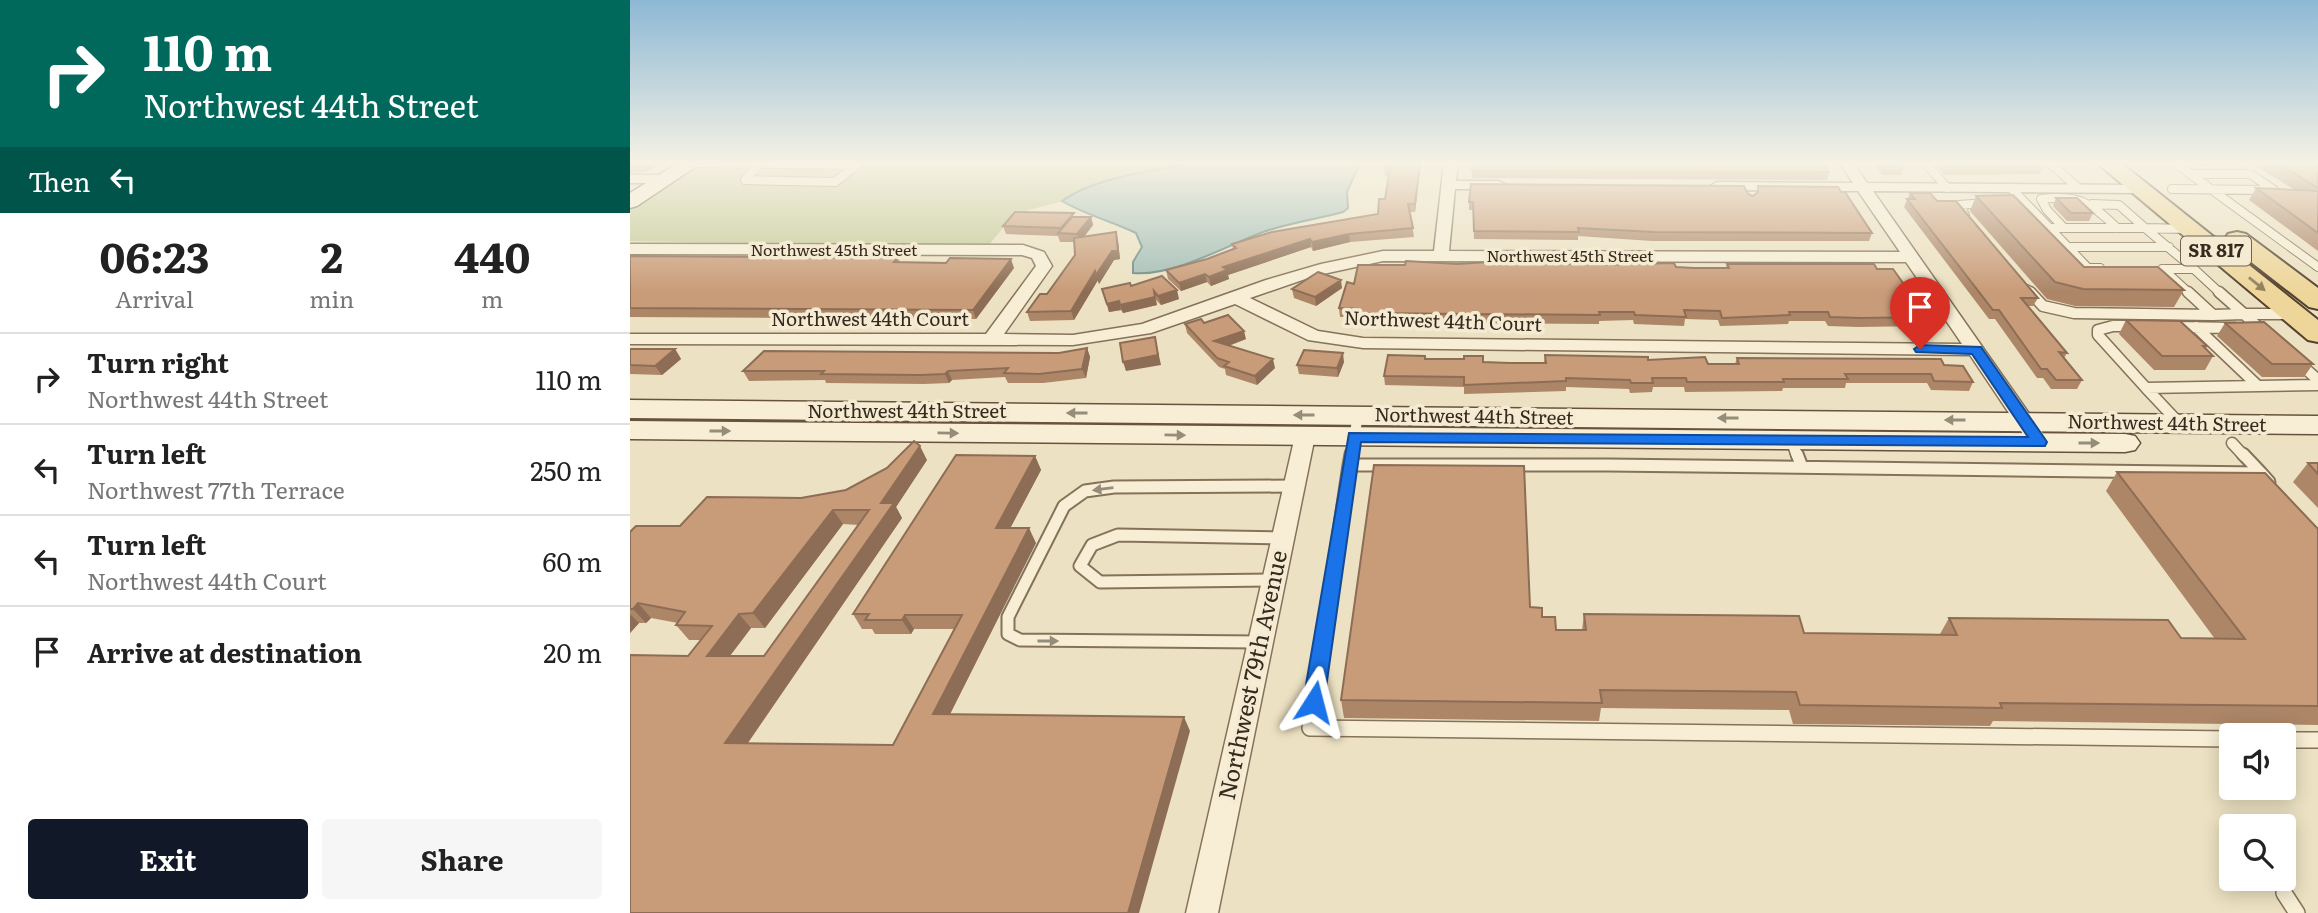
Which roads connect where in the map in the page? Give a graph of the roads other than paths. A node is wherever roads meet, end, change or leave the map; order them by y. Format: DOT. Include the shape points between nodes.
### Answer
graph roads {
  1 [pos="1447,206"];
  2 [pos="1875,206"];
  3 [pos="1959,206"];
  4 [pos="2028,206"];
  5 [pos="2044,206"];
  6 [pos="2094,206"];
  7 [pos="2120,206"];
  8 [pos="2171,206"];
  9 [pos="2179,206"];
  10 [pos="2233,206"];
  11 [pos="1969,219"];
  12 [pos="2049,228"];
  13 [pos="2064,228"];
  14 [pos="2117,228"];
  15 [pos="2145,228"];
  16 [pos="2189,232"];
  17 [pos="2068,247"];
  18 [pos="630,249"];
  19 [pos="1441,256"];
  20 [pos="1911,257"];
  21 [pos="2318,267"];
  22 [pos="2113,268"];
  23 [pos="2151,269"];
  24 [pos="2163,269"];
  25 [pos="2194,269"];
  26 [pos="2018,277"];
  27 [pos="1236,298"];
  28 [pos="2308,298"];
  29 [pos="2244,314"];
  30 [pos="2214,315"];
  31 [pos="2154,327"];
  32 [pos="2168,327"];
  33 [pos="2196,327"];
  34 [pos="2259,328"];
  35 [pos="2318,334"];
  36 [pos="2269,337"];
  37 [pos="630,339"];
  38 [pos="990,341"];
  39 [pos="1976,350"];
  40 [pos="2288,354"];
  41 [pos="2318,383"];
  42 [pos="2258,386"];
  43 [pos="2146,388"];
  44 [pos="630,409"];
  45 [pos="2179,423"];
  46 [pos="2318,425"];
  47 [pos="1356,426"];
  48 [pos="630,430"];
  49 [pos="2031,432"];
  50 [pos="1305,436"];
  51 [pos="1792,442"];
  52 [pos="2232,443"];
  53 [pos="2318,444"];
  54 [pos="1349,465"];
  55 [pos="2261,473"];
  56 [pos="1294,486"];
  57 [pos="2280,493"];
  58 [pos="1283,538"];
  59 [pos="1274,580"];
  60 [pos="1260,642"];
  61 [pos="2219,739"];
  62 [pos="2296,740"];
  63 [pos="2318,740"];
  64 [pos="2284,893"];
  65 [pos="1202,913"];
  66 [pos="2297,913"];
  1 -- 19 [label="street"];
  2 -- 20 [label="street"];
  3 -- 11 [label="lane"];
  4 -- 12 [label="lane"];
  5 -- 13 [label="lane"];
  6 -- 14 [label="lane"];
  7 -- 15 [label="lane"];
  8 -- 16 [label="main road"];
  9 -- 16 [label="main road, SR 817"];
  10 -- 21 [label="lane"];
  12 -- 13 [label="lane"];
  12 -- 17 [label="lane"];
  13 -- 14 [label="lane"];
  14 -- 15 [label="lane"];
  15 -- 16 [label="lane"];
  15 -- 16 [label="lane"];
  16 -- 17 [label="lane"];
  16 -- 25 [label="lane"];
  16 -- 28 [label="main road, SR 817"];
  17 -- 22 [label="lane" via="2088,268"];
  18 -- 38 [label="street, Northwest 45th Street" via="1023,250 1038,255 1044,266"];
  19 -- 20 [label="street, Northwest 45th Street"];
  19 -- 27 [label="street, Northwest 45th Street" via="1383,256 1316,268"];
  20 -- 39 [label="street"];
  23 -- 24 [label="lane"];
  24 -- 25 [label="lane"];
  24 -- 30 [label="lane"];
  25 -- 29 [label="lane"];
  26 -- 30 [label="lane" via="2043,306 2053,310"];
  27 -- 38 [label="street, Northwest 44th Court" via="1145,329 1073,340"];
  27 -- 39 [label="street, Northwest 44th Court" via="1314,336 1363,343"];
  28 -- 29 [label="lane"];
  28 -- 35 [label="main road, SR 817"];
  29 -- 30 [label="lane"];
  29 -- 34 [label="lane"];
  31 -- 43 [label="lane" via="2098,330 2106,346"];
  32 -- 33 [label="lane"];
  33 -- 34 [label="lane"];
  33 -- 42 [label="lane"];
  34 -- 36 [label="lane"];
  37 -- 38 [label="street, Northwest 44th Court"];
  39 -- 49 [label="street"];
  40 -- 41 [label="lane"];
  41 -- 42 [label="lane"];
  42 -- 43 [label="lane"];
  43 -- 45 [label="lane"];
  47 -- 44 [label="street, Northwest 44th Street, one-way"];
  45 -- 46 [label="street, Northwest 44th Street"];
  45 -- 49 [label="street, Northwest 44th Street"];
  47 -- 50 [label="street, Northwest 44th Street"];
  47 -- 51 [label="street, Northwest 44th Street"];
  47 -- 54 [label="lane"];
  48 -- 50 [label="street, Northwest 44th Street, one-way"];
  49 -- 51 [label="street, Northwest 44th Street"];
  49 -- 52 [label="street, Northwest 44th Street, one-way"];
  50 -- 56 [label="street, Northwest 79th Avenue"];
  51 -- 54 [label="lane"];
  51 -- 55 [label="lane"];
  52 -- 53 [label="street, Northwest 44th Street"];
  52 -- 55 [label="lane"];
  54 -- 61 [label="lane" via="1310,728"];
  55 -- 57 [label="lane"];
  56 -- 58 [label="street, Northwest 79th Avenue"];
  56 -- 60 [label="lane, one-way" via="1085,491 1063,506 1008,617 1008,634 1020,640"];
  58 -- 59 [label="street, Northwest 79th Avenue"];
  58 -- 59 [label="lane" via="1118,535 1092,545 1080,566 1100,582"];
  59 -- 60 [label="street, Northwest 79th Avenue"];
  60 -- 65 [label="street, Northwest 79th Avenue"];
  62 -- 63 [label="lane"];
  64 -- 66 [label="lane"];
}
